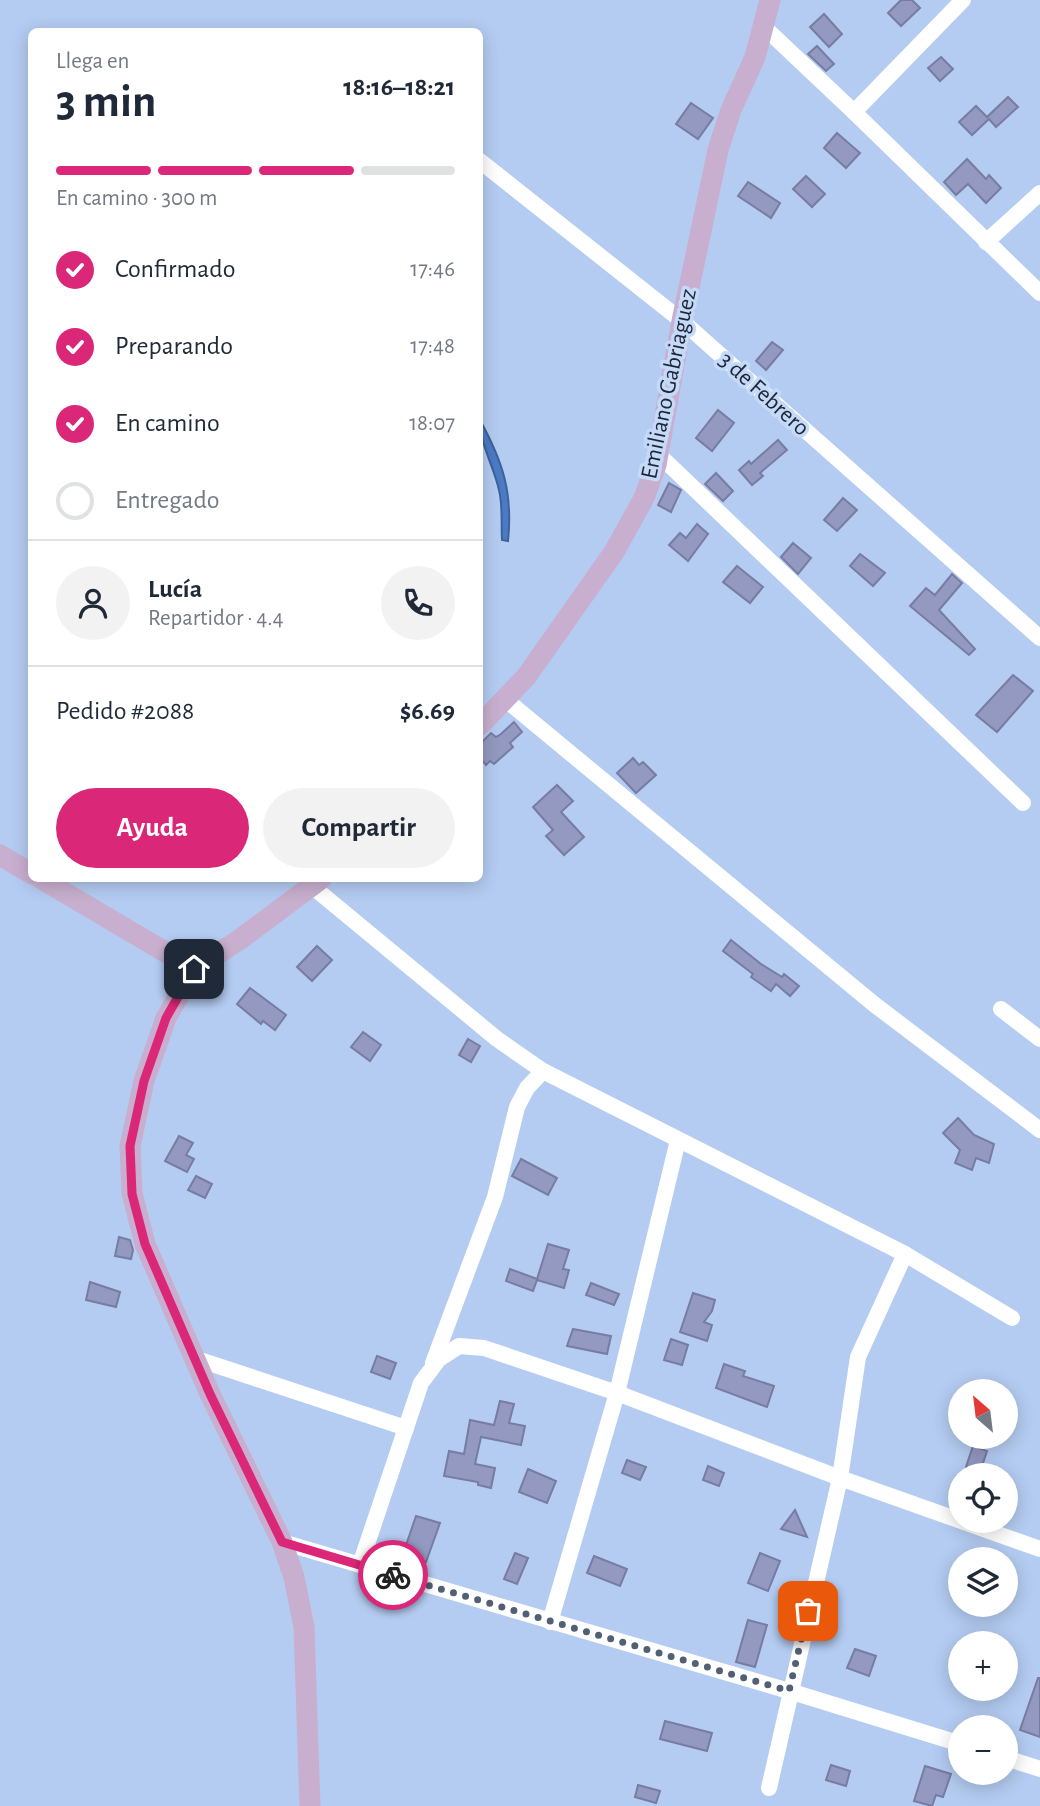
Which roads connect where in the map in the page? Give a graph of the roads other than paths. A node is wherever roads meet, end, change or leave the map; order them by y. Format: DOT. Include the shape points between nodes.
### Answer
graph roads {
  1 [pos="770,0"];
  2 [pos="963,0"];
  3 [pos="763,26"];
  4 [pos="854,111"];
  5 [pos="483,163"];
  6 [pos="1040,193"];
  7 [pos="986,242"];
  8 [pos="1040,293"];
  9 [pos="682,321"];
  10 [pos="658,454"];
  11 [pos="1040,638"];
  12 [pos="506,700"];
  13 [pos="483,723"];
  14 [pos="1023,803"];
  15 [pos="0,855"];
  16 [pos="28,872"];
  17 [pos="47,882"];
  18 [pos="317,883"];
  19 [pos="194,969"];
  20 [pos="1001,1009"];
  21 [pos="1040,1039"];
  22 [pos="543,1071"];
  23 [pos="1040,1130"];
  24 [pos="678,1140"];
  25 [pos="905,1254"];
  26 [pos="1012,1318"];
  27 [pos="194,1358"];
  28 [pos="429,1372"];
  29 [pos="617,1393"];
  30 [pos="407,1428"];
  31 [pos="840,1478"];
  32 [pos="282,1542"];
  33 [pos="1040,1549"];
  34 [pos="360,1565"];
  35 [pos="550,1622"];
  36 [pos="789,1691"];
  37 [pos="948,1740"];
  38 [pos="1018,1762"];
  39 [pos="1040,1769"];
  40 [pos="769,1788"];
  41 [pos="310,1806"];
  1 -- 3 [label="main road, Emiliano Gabriaguez"];
  2 -- 4 [label="street"];
  3 -- 4 [label="street"];
  3 -- 9 [label="main road, Emiliano Gabriaguez" via="718,150"];
  4 -- 7 [label="street"];
  5 -- 9 [label="street, 3 de Febrero"];
  6 -- 7 [label="street"];
  7 -- 8 [label="street"];
  9 -- 10 [label="main road, Emiliano Gabriaguez"];
  9 -- 11 [label="street, 3 de Febrero"];
  10 -- 12 [label="main road, Emiliano Gabriaguez" via="644,498 614,552"];
  10 -- 14 [label="street"];
  12 -- 13 [label="main road, Emiliano Gabriaguez"];
  12 -- 23 [label="street" via="875,1005"];
  15 -- 16 [label="main road"];
  17 -- 19 [label="main road"];
  18 -- 19 [label="main road"];
  18 -- 22 [label="street" via="497,1039"];
  19 -- 27 [label="main road" via="166,1018 144,1081 130,1146 132,1194 145,1244"];
  20 -- 21 [label="street"];
  22 -- 24 [label="street"];
  22 -- 28 [label="street" via="517,1107 495,1197"];
  24 -- 25 [label="street"];
  24 -- 29 [label="street"];
  25 -- 26 [label="street"];
  25 -- 31 [label="street" via="858,1357"];
  27 -- 30 [label="street"];
  27 -- 32 [label="main road"];
  28 -- 29 [label="street" via="458,1346 484,1348"];
  28 -- 30 [label="street"];
  29 -- 31 [label="street"];
  29 -- 35 [label="street"];
  30 -- 34 [label="street"];
  31 -- 33 [label="street"];
  31 -- 36 [label="street"];
  32 -- 34 [label="street"];
  32 -- 41 [label="main road" via="304,1627"];
  34 -- 35 [label="street"];
  35 -- 36 [label="street"];
  36 -- 37 [label="street"];
  36 -- 40 [label="street"];
  38 -- 39 [label="street"];
}
